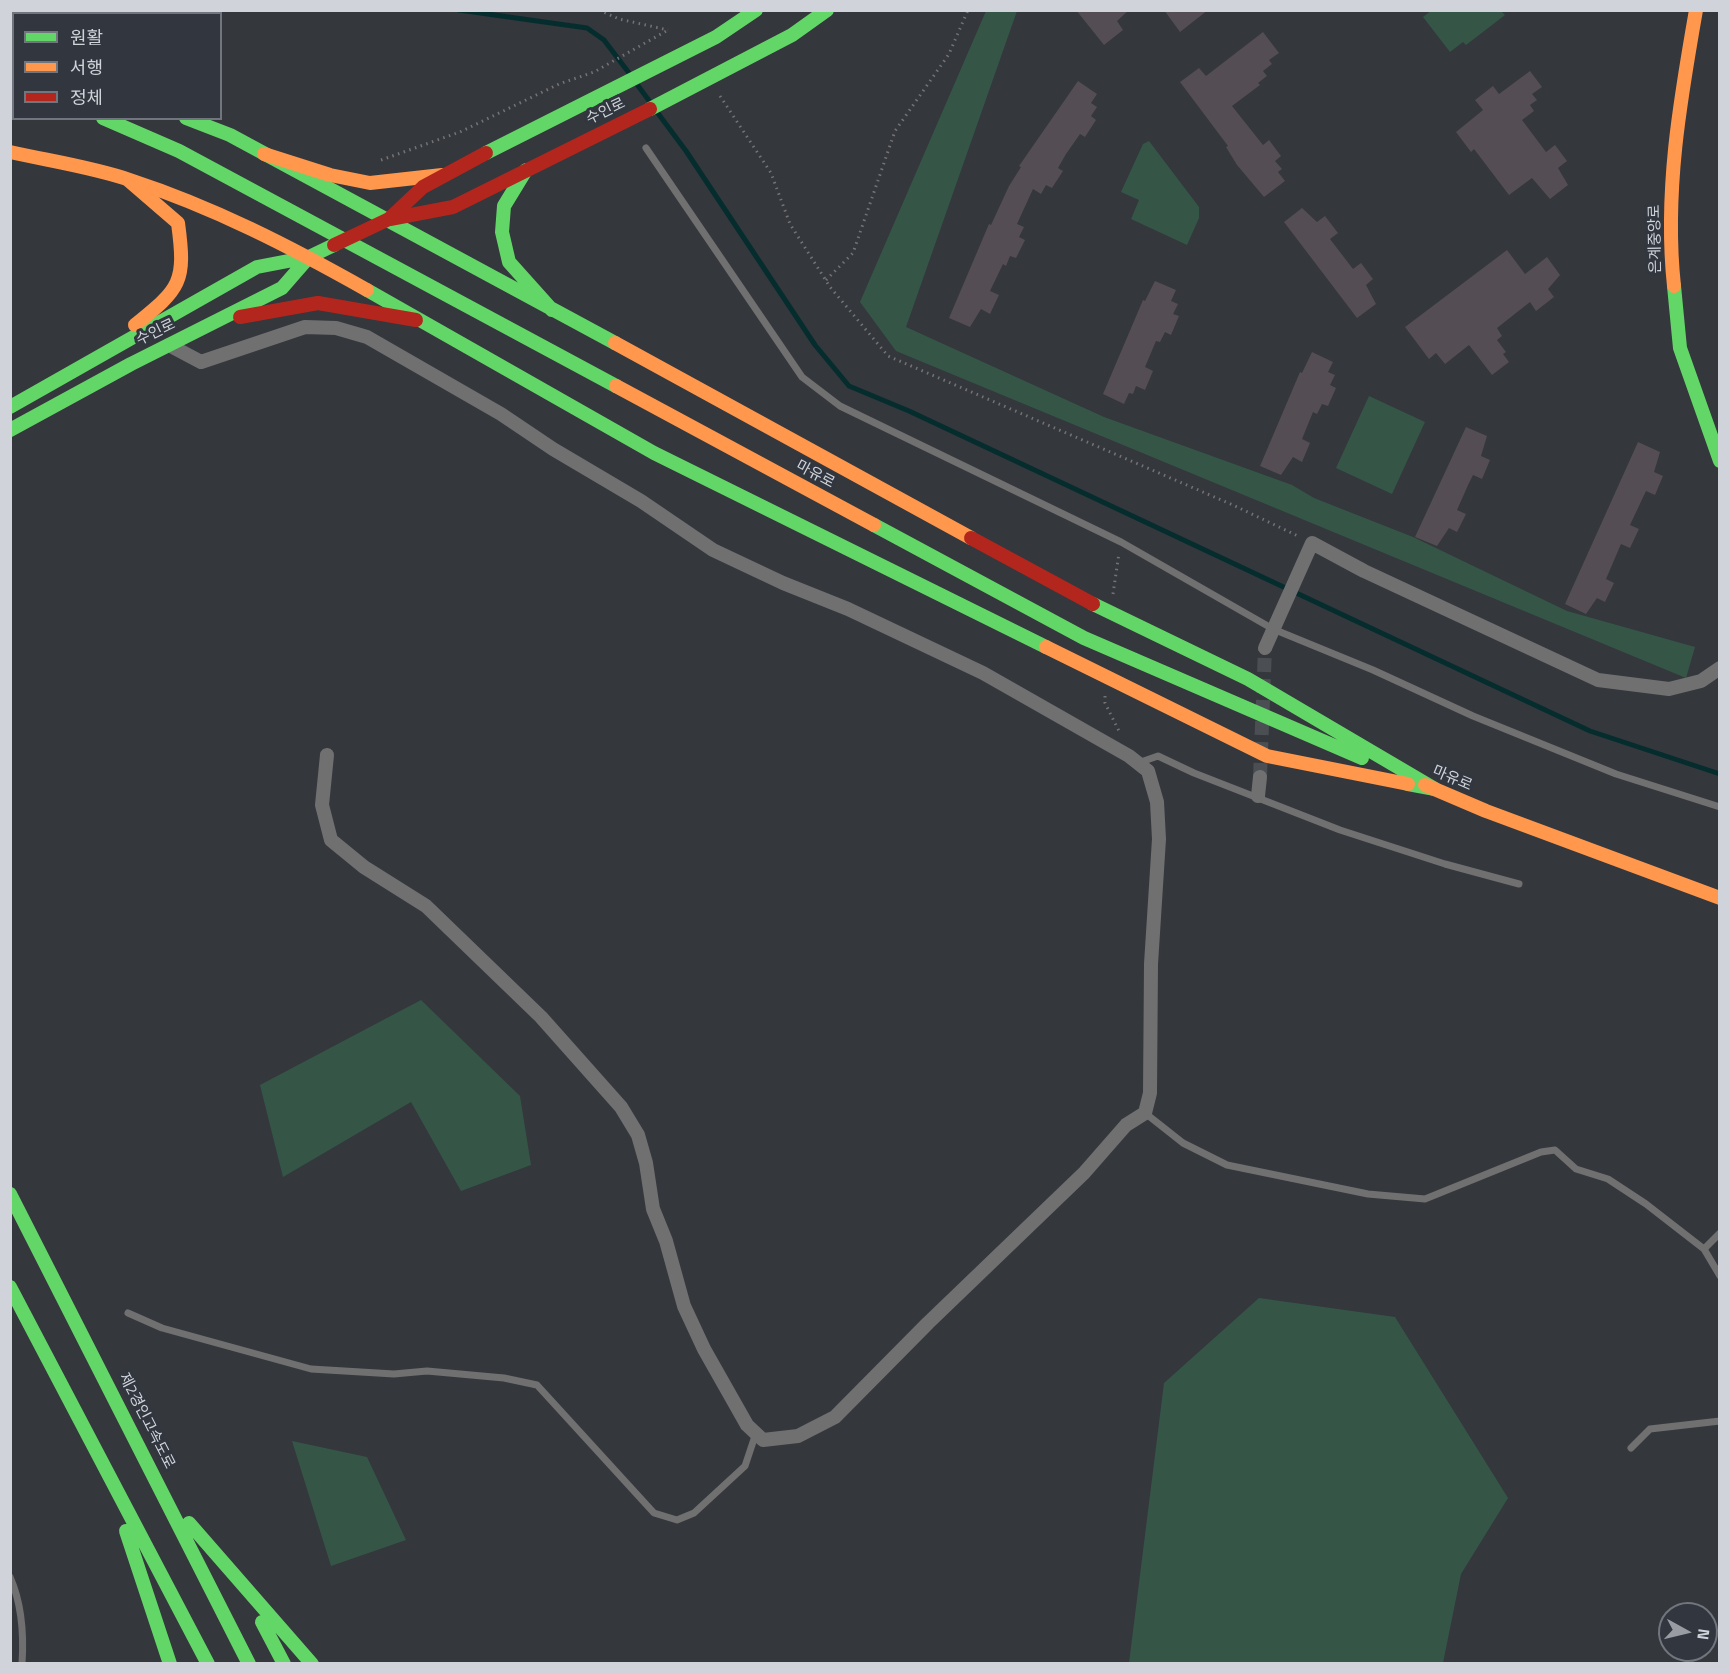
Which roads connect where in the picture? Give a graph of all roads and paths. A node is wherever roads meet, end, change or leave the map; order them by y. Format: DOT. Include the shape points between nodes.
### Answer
graph roads {
  1 [pos="599,10"];
  2 [pos="756,10"];
  3 [pos="827,10"];
  4 [pos="968,10"];
  5 [pos="1696,10"];
  6 [pos="594,72"];
  7 [pos="709,80"];
  8 [pos="108,120"];
  9 [pos="191,120"];
  10 [pos="646,148"];
  11 [pos="10,152"];
  12 [pos="264,154"];
  13 [pos="527,170"];
  14 [pos="443,175"];
  15 [pos="127,179"];
  16 [pos="389,219"];
  17 [pos="309,257"];
  18 [pos="826,280"];
  19 [pos="552,310"];
  20 [pos="416,320"];
  21 [pos="218,321"];
  22 [pos="169,345"];
  23 [pos="88,364"];
  24 [pos="10,407"];
  25 [pos="10,430"];
  26 [pos="1719,461"];
  27 [pos="1312,543"];
  28 [pos="1274,625"];
  29 [pos="1265,648"];
  30 [pos="1719,668"];
  31 [pos="327,755"];
  32 [pos="1138,763"];
  33 [pos="1260,777"];
  34 [pos="1435,789"];
  35 [pos="1258,796"];
  36 [pos="1719,807"];
  37 [pos="1519,884"];
  38 [pos="1719,898"];
  39 [pos="1145,1113"];
  40 [pos="10,1194"];
  41 [pos="1719,1233"];
  42 [pos="1704,1249"];
  43 [pos="1719,1276"];
  44 [pos="10,1287"];
  45 [pos="128,1313"];
  46 [pos="1719,1421"];
  47 [pos="756,1433"];
  48 [pos="1631,1448"];
  49 [pos="103,1463"];
  50 [pos="169,1501"];
  51 [pos="10,1577"];
  52 [pos="242,1581"];
  53 [pos="22,1664"];
  54 [pos="170,1664"];
  55 [pos="208,1664"];
  56 [pos="249,1664"];
  57 [pos="284,1664"];
  58 [pos="312,1664"];
  1 -- 6 [label="path" via="669,30"];
  2 -- 14 [label="main road, 수인로" via="716,37"];
  3 -- 7 [label="main road, 수인로" via="792,35"];
  4 -- 18 [label="path" via="949,54 895,131 853,253"];
  5 -- 26 [label="main road, 은계중앙로" via="1675,131 1673,279 1680,348"];
  7 -- 13 [label="main road, 수인로"];
  7 -- 18 [label="path" via="771,173 790,224"];
  8 -- 34 [label="main road, 마유로" via="179,151 1084,638"];
  9 -- 12 [label="main road"];
  10 -- 28 [label="lane" via="802,377 840,406 1121,542"];
  11 -- 15 [label="main road"];
  12 -- 14 [label="main road" via="370,183"];
  12 -- 16 [label="main road"];
  13 -- 16 [label="main road, 수인로" via="453,207"];
  13 -- 19 [label="main road" via="504,206 502,231 509,262"];
  14 -- 16 [label="main road, 수인로" via="423,187"];
  15 -- 17 [label="main road" via="208,209"];
  15 -- 23 [label="main road" via="178,223 184,267 177,290"];
  16 -- 17 [label="main road, 수인로"];
  16 -- 19 [label="main road"];
  17 -- 20 [label="main road"];
  17 -- 21 [label="main road, 수인로" via="282,288"];
  17 -- 23 [label="main road, 수인로" via="257,267"];
  18 -- 27 [label="path" via="888,356"];
  19 -- 34 [label="main road" via="1081,598 1248,679"];
  20 -- 21 [label="main road" via="318,303"];
  20 -- 34 [label="main road" via="654,453 1267,756"];
  21 -- 22 [label="main road, 수인로"];
  22 -- 25 [label="main road, 수인로"];
  22 -- 32 [label="street" via="201,362 306,327 336,328 367,337 501,414 713,550 983,673"];
  23 -- 24 [label="main road, 수인로"];
  27 -- 28 [label="street"];
  27 -- 30 [label="street" via="1598,680 1669,689 1701,681"];
  28 -- 29 [label="street"];
  28 -- 36 [label="lane" via="1473,716 1616,774"];
  31 -- 47 [label="street" via="322,805 331,840 364,867 426,906 542,1017 621,1107 638,1135 653,1209 684,1306 747,1425"];
  32 -- 35 [label="lane" via="1158,756"];
  32 -- 39 [label="street" via="1148,771 1156,802 1159,840 1150,1093"];
  33 -- 35 [label="street"];
  34 -- 38 [label="main road, 마유로"];
  35 -- 37 [label="lane" via="1340,830"];
  39 -- 42 [label="lane" via="1183,1143 1227,1165 1391,1196 1425,1199 1541,1152 1555,1150 1576,1169 1608,1179"];
  39 -- 47 [label="street" via="1126,1125 1084,1173 835,1417 798,1436 763,1440"];
  40 -- 50 [label="main road, 제2경인고속도로"];
  41 -- 42 [label="lane"];
  42 -- 43 [label="lane"];
  44 -- 49 [label="main road"];
  45 -- 47 [label="lane" via="172,1331 311,1369 394,1374 427,1371 537,1385 654,1513 677,1520 694,1513 745,1466"];
  46 -- 48 [label="lane" via="1650,1429"];
  49 -- 54 [label="main road"];
  49 -- 55 [label="main road"];
  50 -- 52 [label="main road"];
  50 -- 56 [label="main road, 제2경인고속도로"];
  51 -- 53 [label="lane" via="18,1594 24,1641"];
  52 -- 57 [label="main road"];
  52 -- 58 [label="main road"];
}
